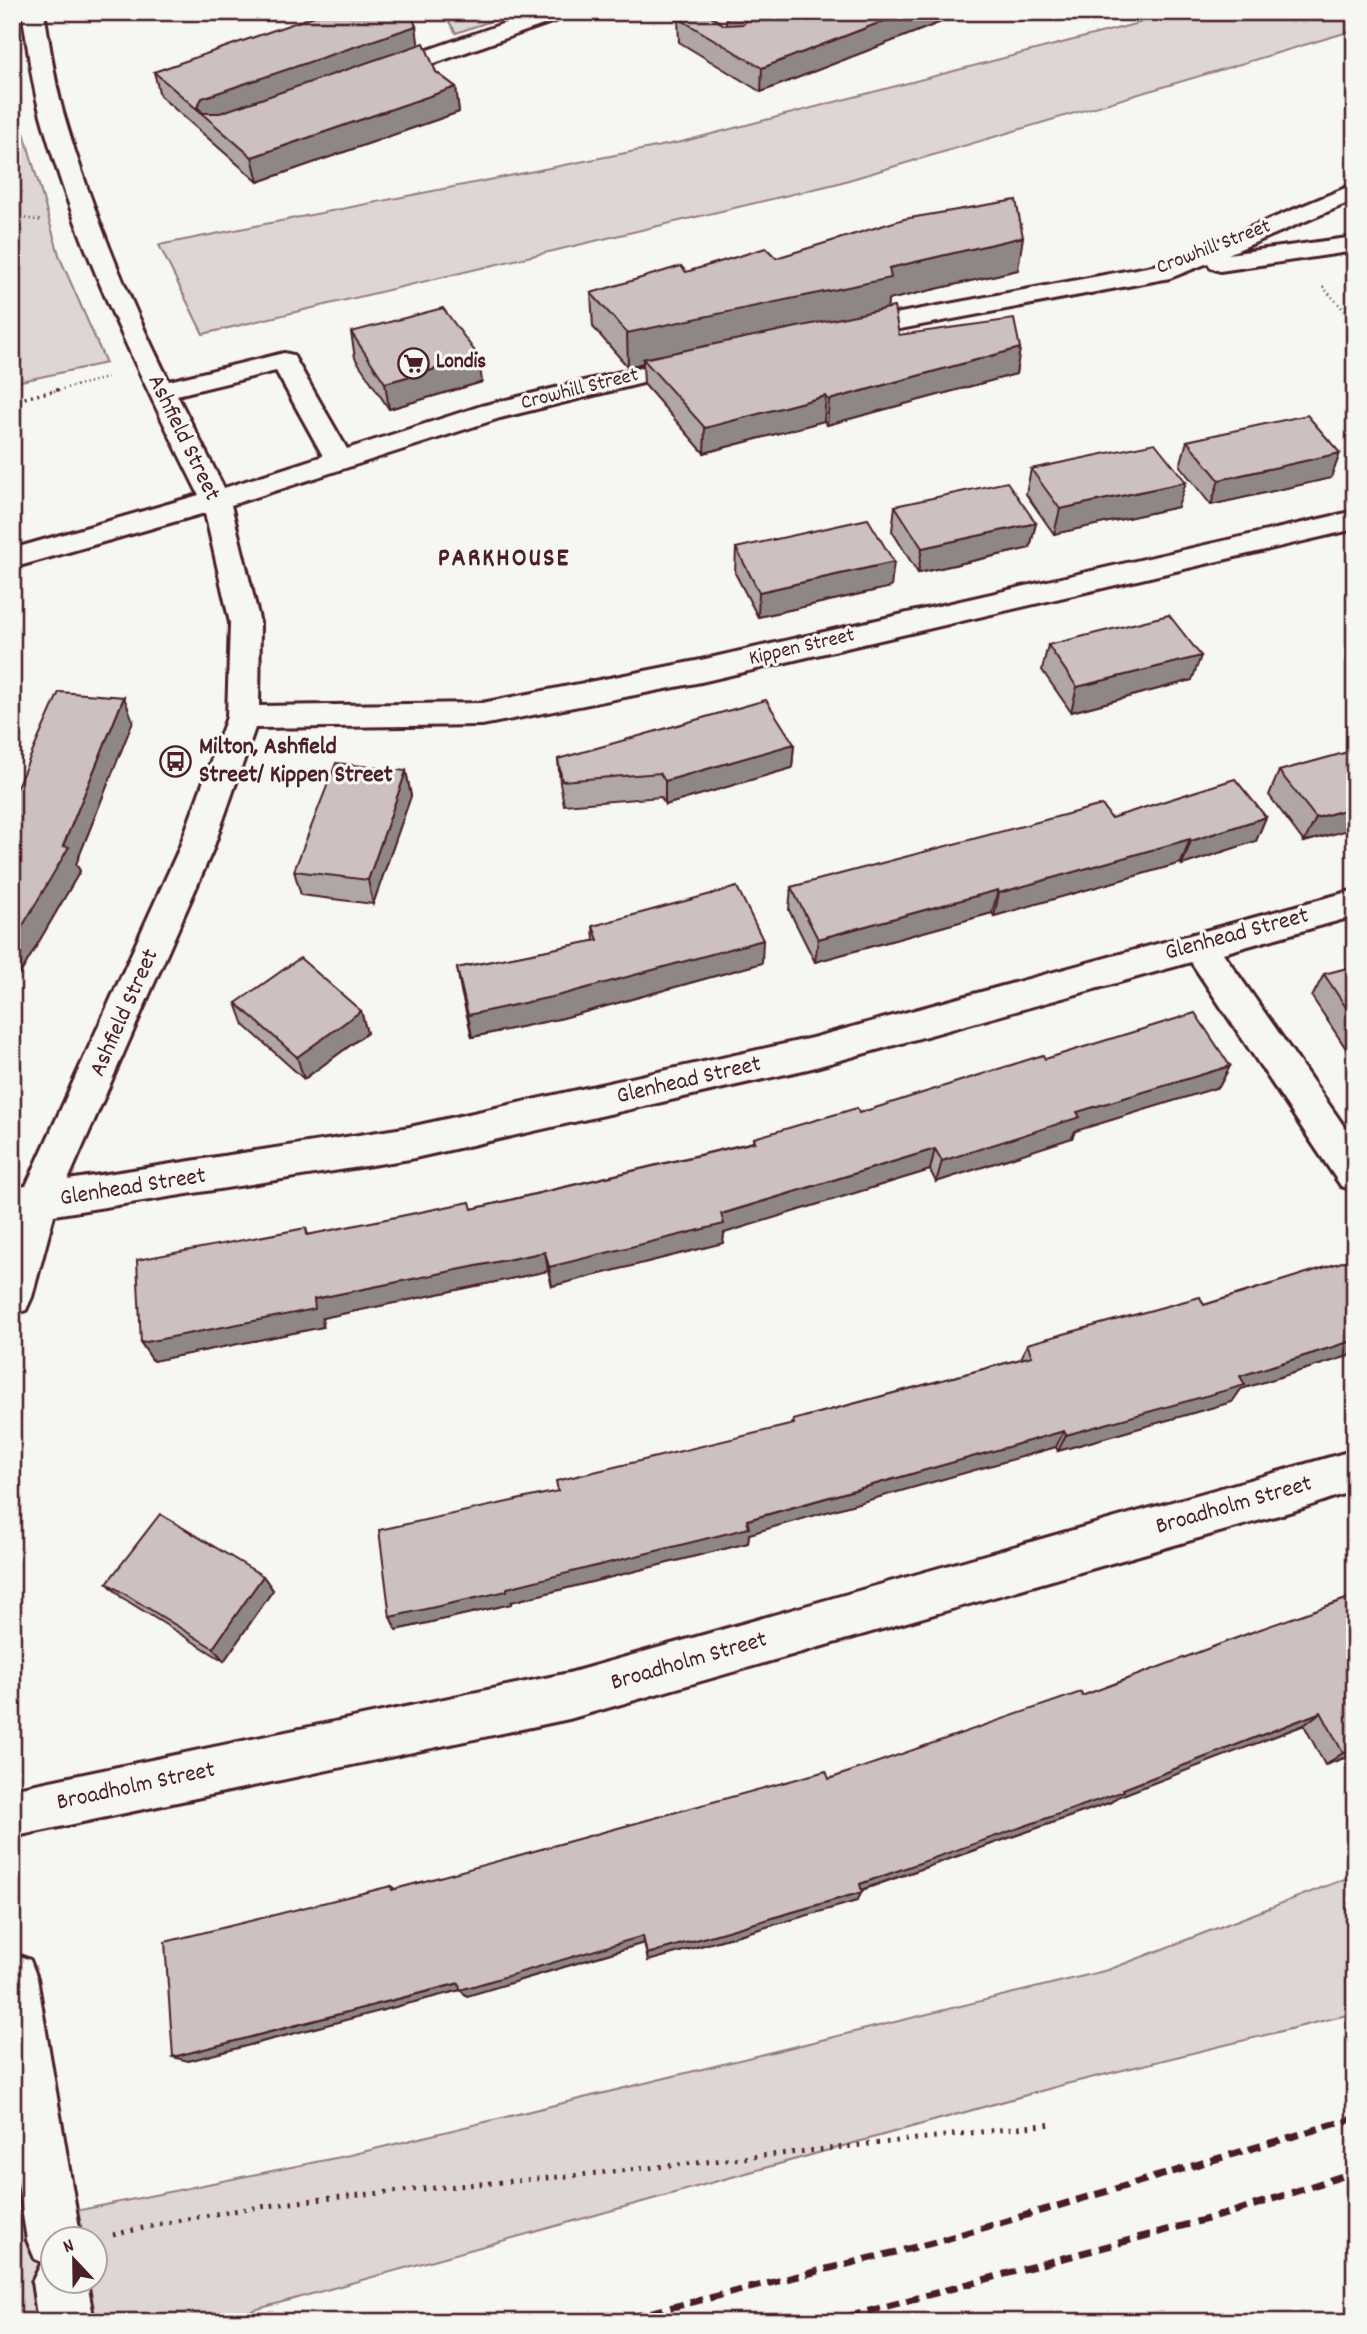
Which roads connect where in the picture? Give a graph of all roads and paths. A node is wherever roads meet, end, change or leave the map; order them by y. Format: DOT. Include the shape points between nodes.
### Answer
graph roads {
  1 [pos="33,12"];
  2 [pos="558,12"];
  3 [pos="359,81"];
  4 [pos="1355,191"];
  5 [pos="1355,244"];
  6 [pos="1170,270"];
  7 [pos="826,334"];
  8 [pos="725,355"];
  9 [pos="149,367"];
  10 [pos="12,401"];
  11 [pos="340,461"];
  12 [pos="216,500"];
  13 [pos="1355,520"];
  14 [pos="12,559"];
  15 [pos="243,717"];
  16 [pos="1355,903"];
  17 [pos="1199,946"];
  18 [pos="1355,1174"];
  19 [pos="25,1204"];
  20 [pos="12,1297"];
  21 [pos="1355,1470"];
  22 [pos="12,1813"];
  23 [pos="12,1978"];
  24 [pos="1053,2124"];
  25 [pos="52,2226"];
  26 [pos="108,2235"];
  27 [pos="62,2296"];
  28 [pos="66,2322"];
  1 -- 9 [label="street, Ashfield Street" via="51,111 99,249"];
  2 -- 3 [label="street"];
  4 -- 6 [label="street, Crowhill Street"];
  5 -- 6 [label="street"];
  6 -- 7 [label="street, Crowhill Street"];
  8 -- 11 [label="street, Crowhill Street" via="491,412"];
  9 -- 10 [label="path"];
  9 -- 11 [label="street" via="284,361"];
  9 -- 12 [label="street, Ashfield Street"];
  11 -- 12 [label="street, Crowhill Street"];
  12 -- 14 [label="street, Crowhill Street"];
  12 -- 15 [label="street, Ashfield Street" via="245,623"];
  13 -- 15 [label="street, Kippen Street" via="701,671 482,714"];
  15 -- 19 [label="street, Ashfield Street" via="196,849 143,973"];
  16 -- 17 [label="street, Glenhead Street"];
  17 -- 18 [label="street"];
  17 -- 19 [label="street, Glenhead Street" via="812,1053 410,1143"];
  19 -- 20 [label="street, Ashfield Street"];
  21 -- 22 [label="street, Broadholm Street" via="569,1696"];
  23 -- 25 [label="street"];
  24 -- 26 [label="path" via="346,2197 165,2221"];
  27 -- 28 [label="street"];
}
